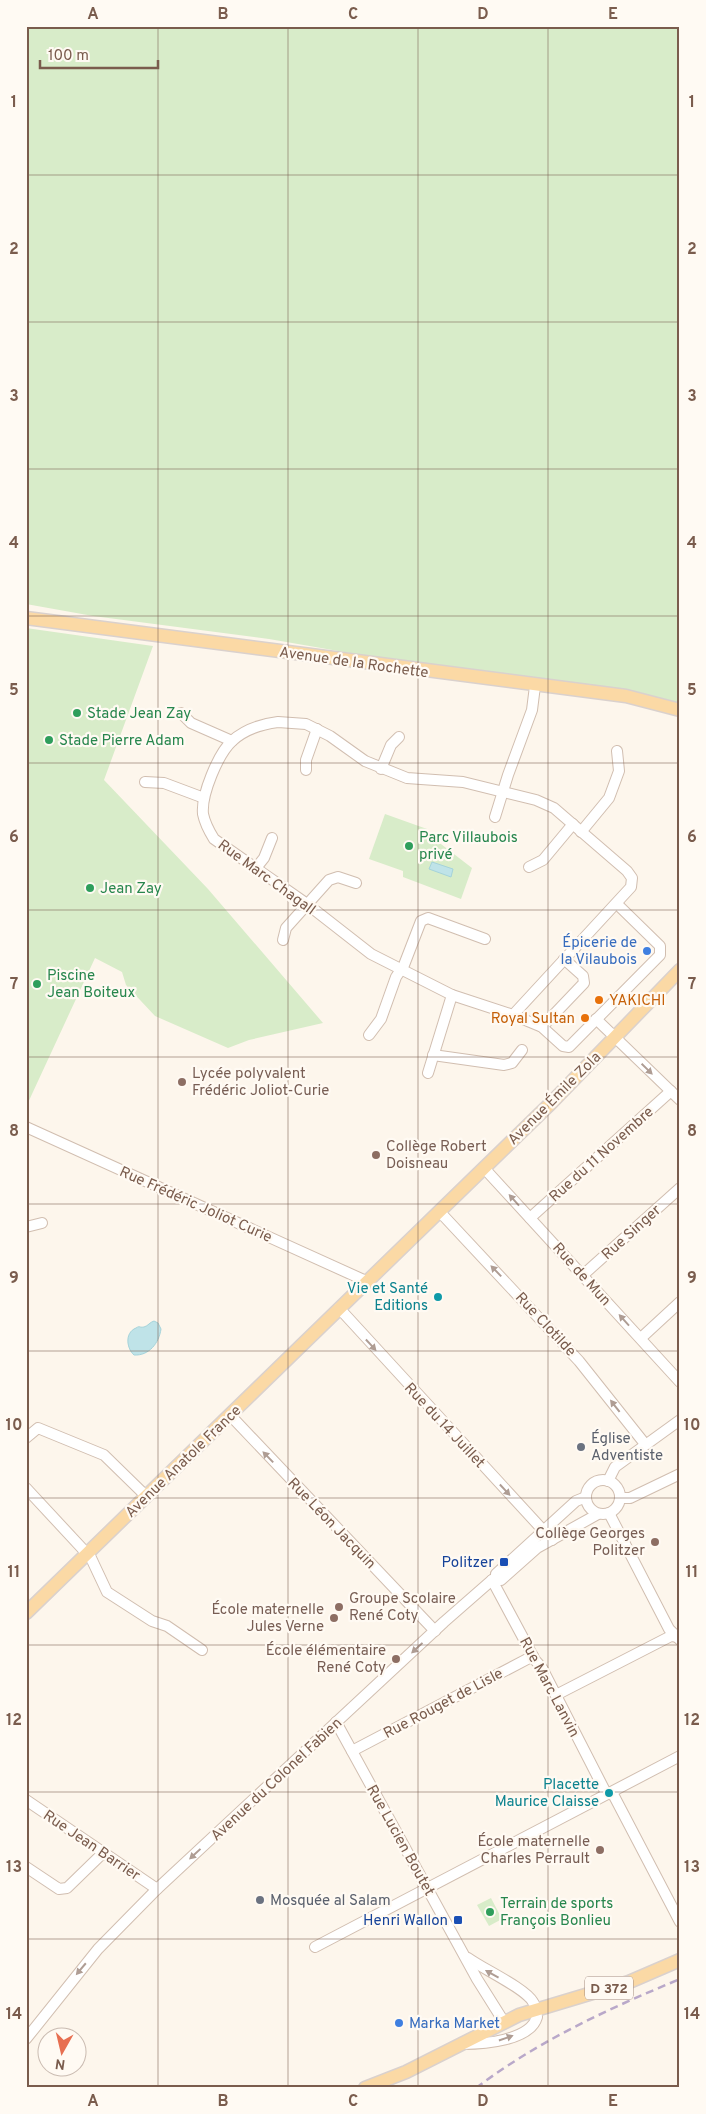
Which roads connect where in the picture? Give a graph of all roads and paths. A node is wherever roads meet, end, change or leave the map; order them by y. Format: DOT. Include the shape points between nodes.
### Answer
graph roads {
  1 [pos="26,618"];
  2 [pos="535,686"];
  3 [pos="680,710"];
  4 [pos="181,713"];
  5 [pos="316,729"];
  6 [pos="399,737"];
  7 [pos="232,741"];
  8 [pos="617,751"];
  9 [pos="381,769"];
  10 [pos="306,770"];
  11 [pos="145,782"];
  12 [pos="503,792"];
  13 [pos="204,798"];
  14 [pos="495,817"];
  15 [pos="573,824"];
  16 [pos="581,832"];
  17 [pos="272,838"];
  18 [pos="529,867"];
  19 [pos="256,868"];
  20 [pos="356,883"];
  21 [pos="307,904"];
  22 [pos="617,904"];
  23 [pos="485,939"];
  24 [pos="283,940"];
  25 [pos="564,959"];
  26 [pos="401,970"];
  27 [pos="680,970"];
  28 [pos="452,995"];
  29 [pos="513,1015"];
  30 [pos="596,1019"];
  31 [pos="542,1027"];
  32 [pos="369,1035"];
  33 [pos="614,1038"];
  34 [pos="522,1050"];
  35 [pos="433,1055"];
  36 [pos="428,1073"];
  37 [pos="671,1091"];
  38 [pos="680,1100"];
  39 [pos="26,1127"];
  40 [pos="484,1168"];
  41 [pos="680,1188"];
  42 [pos="439,1210"];
  43 [pos="530,1218"];
  44 [pos="42,1223"];
  45 [pos="26,1227"];
  46 [pos="583,1275"];
  47 [pos="366,1281"];
  48 [pos="680,1302"];
  49 [pos="339,1308"];
  50 [pos="641,1338"];
  51 [pos="680,1382"];
  52 [pos="230,1415"];
  53 [pos="680,1420"];
  54 [pos="26,1438"];
  55 [pos="645,1444"];
  56 [pos="680,1474"];
  57 [pos="608,1481"];
  58 [pos="26,1488"];
  59 [pos="146,1496"];
  60 [pos="586,1497"];
  61 [pos="620,1498"];
  62 [pos="604,1513"];
  63 [pos="542,1534"];
  64 [pos="552,1540"];
  65 [pos="87,1554"];
  66 [pos="494,1579"];
  67 [pos="26,1613"];
  68 [pos="435,1631"];
  69 [pos="679,1638"];
  70 [pos="202,1650"];
  71 [pos="533,1656"];
  72 [pos="556,1695"];
  73 [pos="336,1722"];
  74 [pos="352,1750"];
  75 [pos="680,1756"];
  76 [pos="609,1793"];
  77 [pos="26,1800"];
  78 [pos="103,1853"];
  79 [pos="26,1867"];
  80 [pos="427,1888"];
  81 [pos="157,1889"];
  82 [pos="680,1922"];
  83 [pos="315,1947"];
  84 [pos="467,1957"];
  85 [pos="680,1960"];
  86 [pos="536,2009"];
  87 [pos="504,2022"];
  88 [pos="26,2039"];
  89 [pos="460,2044"];
  90 [pos="365,2088"];
  1 -- 2 [label="main road, Avenue de la Rochette"];
  2 -- 3 [label="main road, Avenue de la Rochette" via="626,696"];
  2 -- 12 [label="street" via="532,710"];
  4 -- 7 [label="street" via="191,723"];
  5 -- 7 [label="street, Rue Marc Chagall" via="306,724 278,722 255,728"];
  5 -- 9 [label="street, Rue Marc Chagall"];
  5 -- 10 [label="street"];
  6 -- 9 [label="street" via="391,745"];
  7 -- 13 [label="street, Rue Marc Chagall" via="215,769"];
  8 -- 16 [label="street" via="618,771 609,798"];
  9 -- 12 [label="street, Rue Marc Chagall" via="407,778 463,782"];
  11 -- 13 [label="street" via="164,783"];
  12 -- 14 [label="street"];
  12 -- 15 [label="street, Rue Marc Chagall" via="554,808"];
  13 -- 19 [label="street, Rue Marc Chagall" via="203,813 214,839"];
  15 -- 16 [label="street, Rue Marc Chagall"];
  15 -- 18 [label="street" via="543,860"];
  16 -- 22 [label="street, Rue Marc Chagall" via="630,874 631,887"];
  17 -- 19 [label="street"];
  19 -- 21 [label="street, Rue Marc Chagall"];
  20 -- 21 [label="street" via="334,878 329,880"];
  21 -- 24 [label="street" via="286,928"];
  21 -- 26 [label="street, Rue Marc Chagall" via="371,954"];
  22 -- 25 [label="street, Rue Marc Chagall"];
  22 -- 30 [label="street" via="660,946 660,955"];
  23 -- 26 [label="street" via="424,919"];
  25 -- 29 [label="street, Rue Marc Chagall"];
  25 -- 31 [label="street" via="582,976 584,983"];
  26 -- 28 [label="street, Rue Marc Chagall"];
  26 -- 32 [label="street" via="381,1019"];
  27 -- 33 [label="main road, Avenue Émile Zola"];
  28 -- 29 [label="street, Rue Marc Chagall"];
  28 -- 35 [label="street"];
  29 -- 31 [label="street, Rue Marc Chagall"];
  30 -- 31 [label="street, Rue Marc Chagall" via="569,1046 563,1046"];
  30 -- 33 [label="street"];
  33 -- 37 [label="street, one-way"];
  33 -- 40 [label="main road, Avenue Émile Zola"];
  34 -- 35 [label="street" via="512,1063 504,1066"];
  35 -- 36 [label="street"];
  37 -- 38 [label="street"];
  37 -- 43 [label="street, Rue du 11 Novembre"];
  39 -- 47 [label="street, Rue Frédéric Joliot Curie"];
  40 -- 42 [label="main road, Avenue Émile Zola"];
  43 -- 40 [label="street, Rue de Mun, one-way"];
  41 -- 46 [label="street, Rue Singer"];
  42 -- 47 [label="main road, Avenue Émile Zola"];
  55 -- 42 [label="street, Rue Clotilde, one-way" via="580,1361"];
  43 -- 46 [label="street, Rue de Mun"];
  44 -- 45 [label="street"];
  50 -- 46 [label="street, Rue de Mun, one-way"];
  47 -- 49 [label="main road, Avenue Émile Zola"];
  48 -- 50 [label="street"];
  49 -- 52 [label="main road, Avenue Anatole France"];
  49 -- 63 [label="street, Rue du 14 Juillet, one-way"];
  50 -- 51 [label="street, Rue de Mun"];
  52 -- 59 [label="main road, Avenue Anatole France"];
  68 -- 52 [label="street, Rue Léon Jacquin, one-way"];
  53 -- 55 [label="street"];
  54 -- 59 [label="street" via="38,1428 98,1452 109,1458"];
  55 -- 57 [label="street" via="615,1467"];
  56 -- 61 [label="street" via="630,1498"];
  57 -- 60 [label="street" via="593,1484"];
  57 -- 61 [label="street" via="615,1486"];
  58 -- 65 [label="street"];
  59 -- 65 [label="main road, Avenue Anatole France"];
  60 -- 62 [label="street" via="590,1507"];
  60 -- 63 [label="street, Avenue du Colonel Fabien" via="576,1501"];
  61 -- 62 [label="street" via="617,1508"];
  62 -- 64 [label="street"];
  62 -- 69 [label="street" via="669,1629"];
  63 -- 64 [label="street, Rue du 14 Juillet"];
  63 -- 66 [label="street, Avenue du Colonel Fabien"];
  64 -- 66 [label="street" via="537,1548 501,1580"];
  65 -- 67 [label="main road, Avenue Anatole France"];
  65 -- 70 [label="street" via="107,1592"];
  66 -- 68 [label="street, Avenue du Colonel Fabien"];
  66 -- 71 [label="street, Rue Marc Lanvin"];
  68 -- 73 [label="street, Avenue du Colonel Fabien, one-way"];
  69 -- 72 [label="street" via="671,1636"];
  71 -- 72 [label="street, Rue Marc Lanvin"];
  71 -- 74 [label="street, Rue Rouget de Lisle"];
  72 -- 76 [label="street, Rue Marc Lanvin" via="605,1791"];
  73 -- 74 [label="street, Rue Lucien Boutet"];
  73 -- 81 [label="street, Avenue du Colonel Fabien, one-way"];
  74 -- 80 [label="street, Rue Lucien Boutet"];
  75 -- 76 [label="street"];
  76 -- 80 [label="street"];
  76 -- 82 [label="street, Rue Marc Lanvin" via="614,1796"];
  77 -- 78 [label="street, Rue Jean Barrier"];
  78 -- 79 [label="street" via="63,1889"];
  78 -- 81 [label="street, Rue Jean Barrier"];
  80 -- 83 [label="street"];
  80 -- 84 [label="street, Rue Lucien Boutet"];
  81 -- 88 [label="street, Avenue du Colonel Fabien, one-way" via="98,1949"];
  86 -- 84 [label="street, one-way" via="525,1993"];
  84 -- 87 [label="street, Rue Lucien Boutet"];
  85 -- 86 [label="main road, D 372" via="629,1982"];
  86 -- 87 [label="main road, D 372"];
  89 -- 86 [label="street, one-way" via="487,2044 519,2034 535,2022"];
  87 -- 89 [label="main road, D 372"];
  89 -- 90 [label="main road, D 372" via="406,2072"];
}
